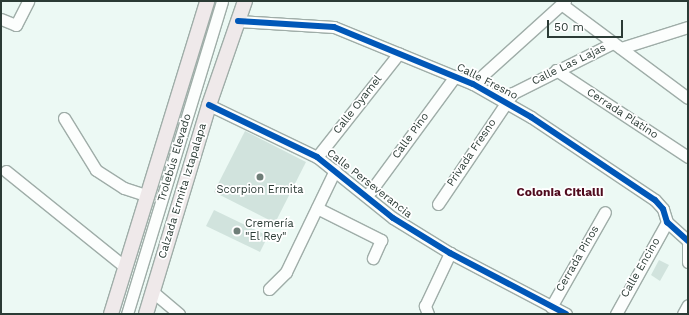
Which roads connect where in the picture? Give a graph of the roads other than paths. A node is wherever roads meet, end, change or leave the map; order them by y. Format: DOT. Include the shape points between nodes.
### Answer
graph roads {
  1 [pos="28,1"];
  2 [pos="207,1"];
  3 [pos="222,1"];
  4 [pos="245,1"];
  5 [pos="564,3"];
  6 [pos="1,19"];
  7 [pos="238,21"];
  8 [pos="688,27"];
  9 [pos="617,46"];
  10 [pos="399,53"];
  11 [pos="556,70"];
  12 [pos="455,76"];
  13 [pos="473,84"];
  14 [pos="687,96"];
  15 [pos="506,102"];
  16 [pos="209,105"];
  17 [pos="64,118"];
  18 [pos="317,157"];
  19 [pos="688,157"];
  20 [pos="335,170"];
  21 [pos="6,171"];
  22 [pos="148,196"];
  23 [pos="367,196"];
  24 [pos="438,204"];
  25 [pos="317,208"];
  26 [pos="605,212"];
  27 [pos="667,222"];
  28 [pos="688,241"];
  29 [pos="688,245"];
  30 [pos="450,253"];
  31 [pos="373,258"];
  32 [pos="688,262"];
  33 [pos="126,268"];
  34 [pos="269,289"];
  35 [pos="153,292"];
  36 [pos="688,305"];
  37 [pos="551,307"];
  38 [pos="111,314"];
  39 [pos="127,314"];
  40 [pos="146,314"];
  41 [pos="179,314"];
  42 [pos="428,314"];
  43 [pos="566,314"];
  44 [pos="616,314"];
  45 [pos="683,314"];
  1 -- 6 [label="street" via="16,25"];
  2 -- 22 [label="main road"];
  3 -- 39 [label="street, Trolebús Elevado"];
  4 -- 7 [label="main road, Calzada Ermita Iztapalapa"];
  5 -- 9 [label="street"];
  5 -- 13 [label="street"];
  7 -- 10 [label="street, Calle Fresno" via="334,28"];
  7 -- 16 [label="main road, Calzada Ermita Iztapalapa"];
  8 -- 9 [label="street, Calle Las Lajas"];
  9 -- 11 [label="street, Calle Las Lajas"];
  9 -- 14 [label="street"];
  10 -- 12 [label="street, Calle Fresno"];
  10 -- 18 [label="street, Calle Oyamel"];
  11 -- 15 [label="street, Calle Las Lajas" via="513,94"];
  11 -- 19 [label="street, Cerrada Platino"];
  12 -- 13 [label="street, Calle Fresno"];
  12 -- 23 [label="street, Calle Pino"];
  13 -- 15 [label="street, Calle Fresno"];
  15 -- 24 [label="street, Privada Fresno"];
  15 -- 27 [label="street, Calle Fresno" via="655,200 664,209"];
  16 -- 18 [label="street, Calle Perseverancia"];
  16 -- 35 [label="main road, Calzada Ermita Iztapalapa"];
  17 -- 22 [label="street" via="96,170 124,188"];
  18 -- 20 [label="street, Calle Perseverancia"];
  20 -- 23 [label="street, Calle Perseverancia"];
  20 -- 25 [label="street"];
  21 -- 33 [label="street"];
  22 -- 33 [label="main road"];
  23 -- 30 [label="street, Calle Perseverancia" via="393,218"];
  25 -- 31 [label="street" via="382,240"];
  25 -- 34 [label="street" via="286,272"];
  26 -- 37 [label="street, Cerrada Pinos"];
  27 -- 28 [label="street, Calle Fresno"];
  27 -- 44 [label="street, Calle Encino"];
  29 -- 32 [label="street"];
  30 -- 37 [label="street, Calle Perseverancia"];
  30 -- 42 [label="street" via="425,306"];
  33 -- 38 [label="main road"];
  35 -- 40 [label="main road, Calzada Ermita Iztapalapa"];
  35 -- 41 [label="street"];
  36 -- 45 [label="street"];
  37 -- 43 [label="street, Calle Perseverancia"];
}
